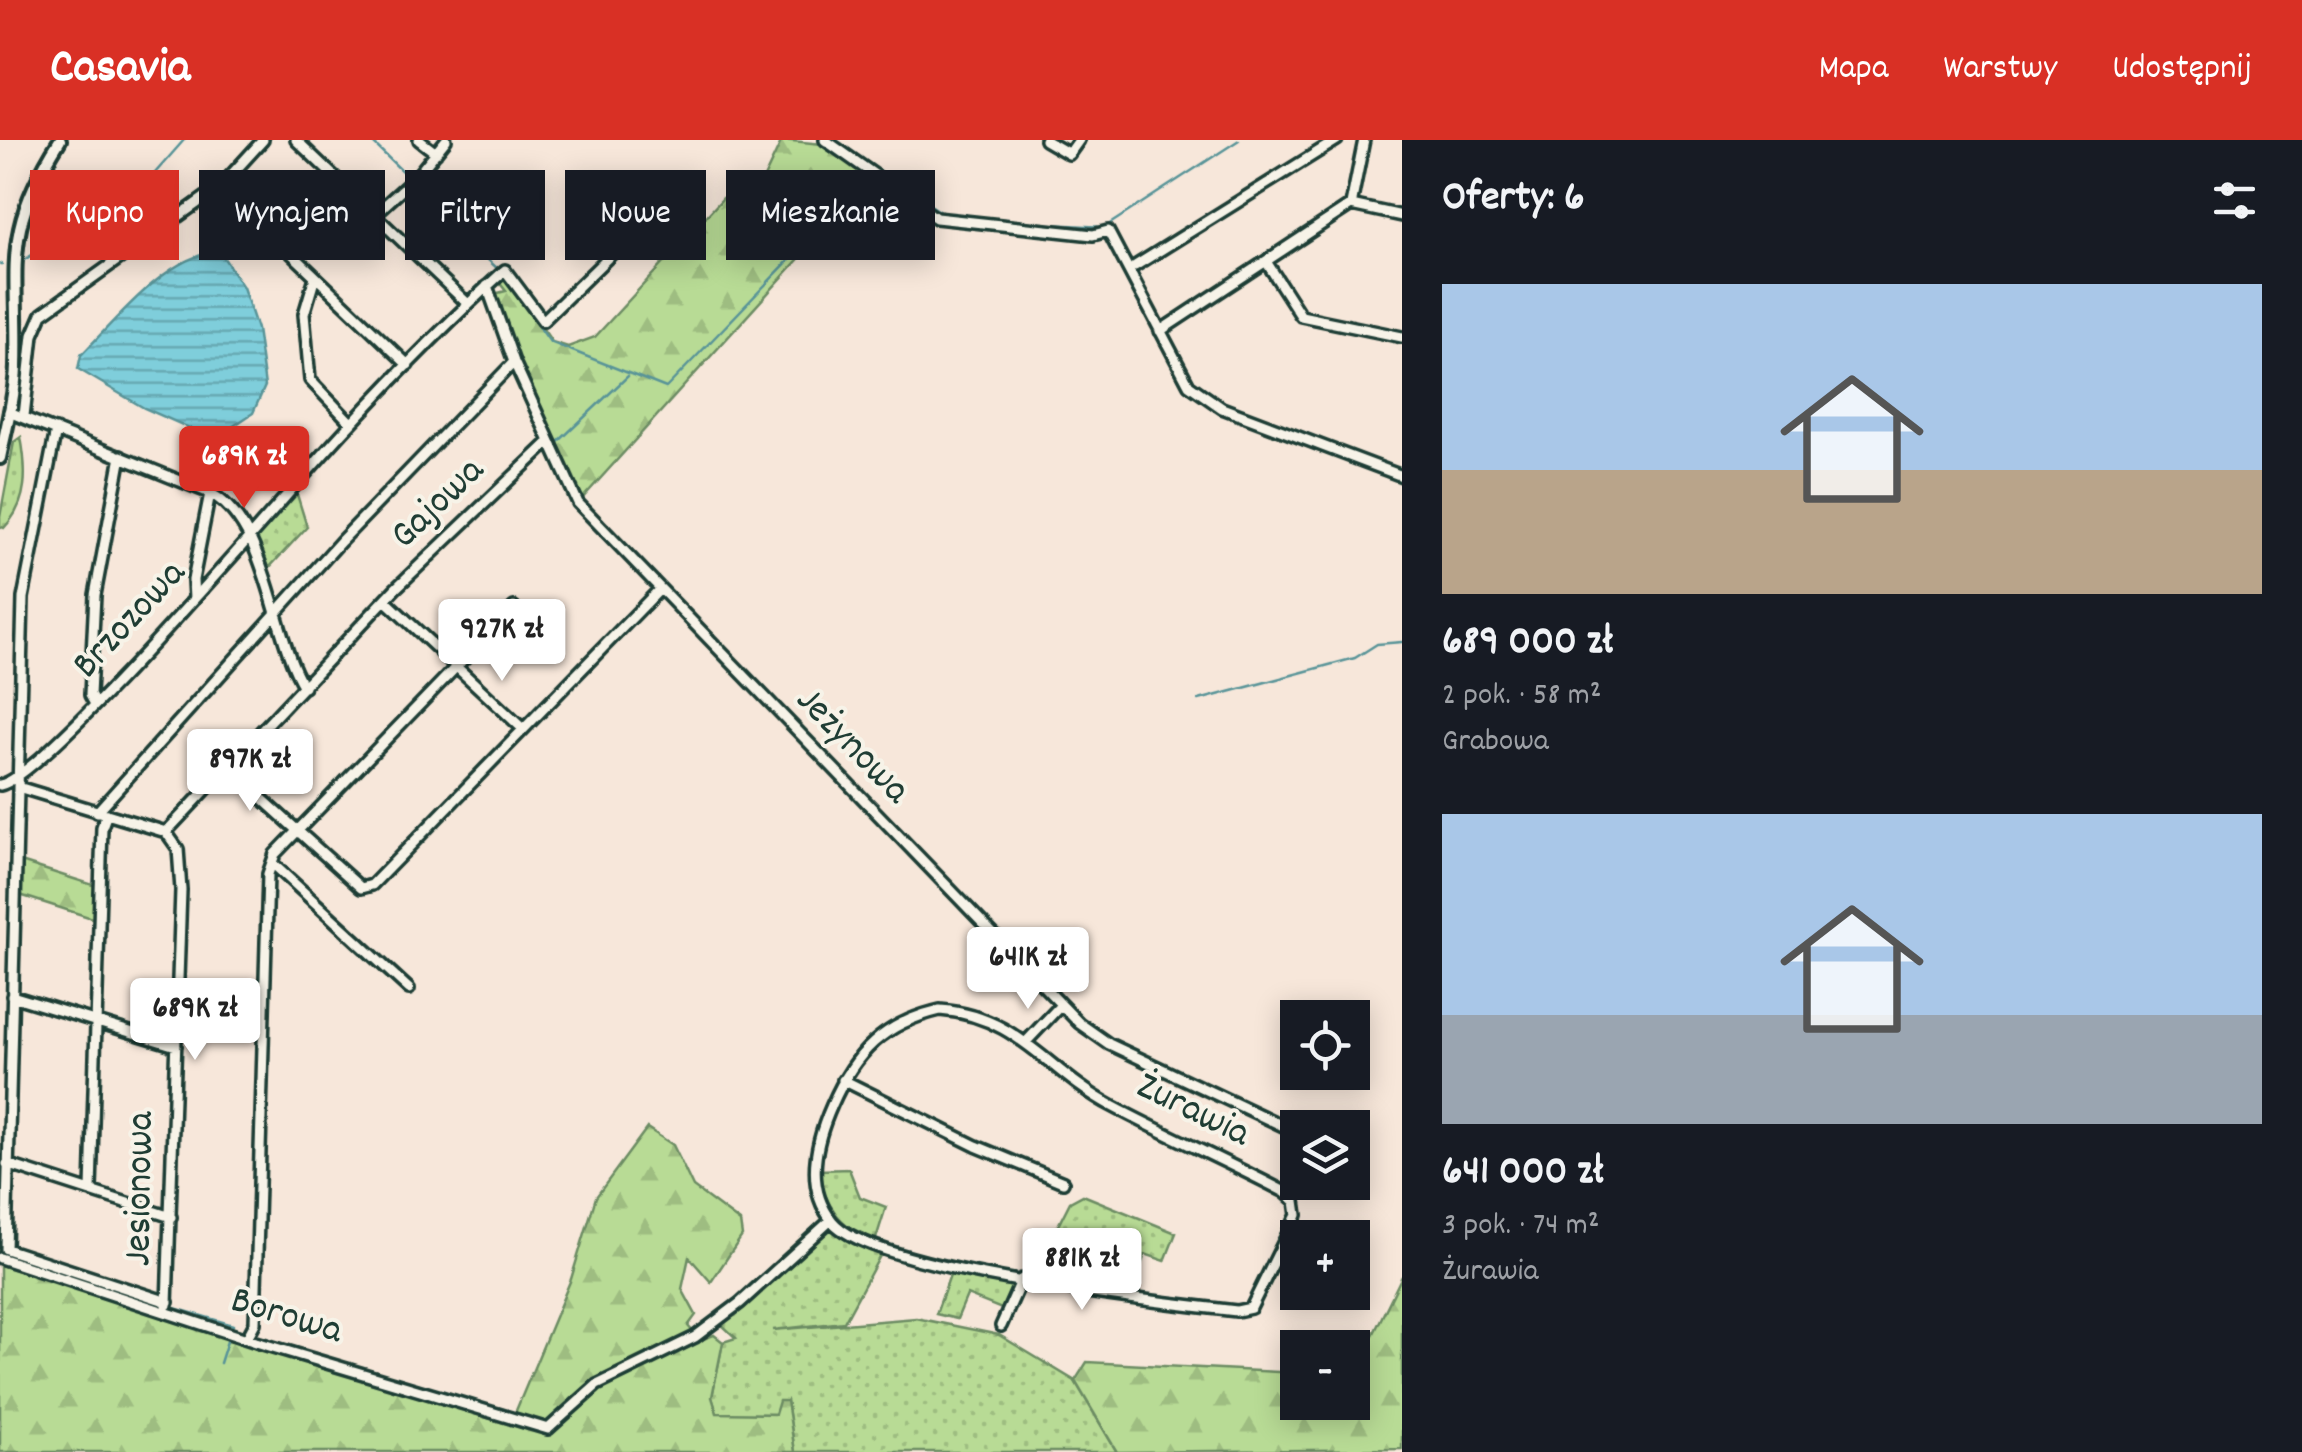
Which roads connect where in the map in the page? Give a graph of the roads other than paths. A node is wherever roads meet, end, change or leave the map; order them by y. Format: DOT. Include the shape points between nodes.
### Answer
graph roads {
  1 [pos="60,140"];
  2 [pos="263,140"];
  3 [pos="296,140"];
  4 [pos="419,140"];
  5 [pos="446,140"];
  6 [pos="825,140"];
  7 [pos="1045,140"];
  8 [pos="1079,140"];
  9 [pos="1336,140"];
  10 [pos="1364,140"];
  11 [pos="436,153"];
  12 [pos="236,170"];
  13 [pos="327,170"];
  14 [pos="199,202"];
  15 [pos="385,204"];
  16 [pos="1350,205"];
  17 [pos="1402,216"];
  18 [pos="385,225"];
  19 [pos="298,260"];
  20 [pos="604,260"];
  21 [pos="1267,263"];
  22 [pos="1134,266"];
  23 [pos="315,276"];
  24 [pos="487,286"];
  25 [pos="468,304"];
  26 [pos="1160,331"];
  27 [pos="1402,338"];
  28 [pos="514,362"];
  29 [pos="408,366"];
  30 [pos="9,412"];
  31 [pos="24,416"];
  32 [pos="351,423"];
  33 [pos="56,430"];
  34 [pos="549,442"];
  35 [pos="121,456"];
  36 [pos="0,458"];
  37 [pos="1402,476"];
  38 [pos="210,493"];
  39 [pos="247,536"];
  40 [pos="658,591"];
  41 [pos="194,599"];
  42 [pos="387,602"];
  43 [pos="514,606"];
  44 [pos="275,613"];
  45 [pos="455,667"];
  46 [pos="304,687"];
  47 [pos="94,704"];
  48 [pos="523,729"];
  49 [pos="228,768"];
  50 [pos="18,783"];
  51 [pos="0,786"];
  52 [pos="101,814"];
  53 [pos="298,830"];
  54 [pos="166,832"];
  55 [pos="272,864"];
  56 [pos="409,989"];
  57 [pos="12,996"];
  58 [pos="1060,1006"];
  59 [pos="96,1022"];
  60 [pos="1025,1043"];
  61 [pos="176,1046"];
  62 [pos="843,1080"];
  63 [pos="1280,1124"];
  64 [pos="7,1164"];
  65 [pos="1063,1182"];
  66 [pos="91,1190"];
  67 [pos="171,1216"];
  68 [pos="831,1220"];
  69 [pos="3,1253"];
  70 [pos="1022,1279"];
  71 [pos="167,1307"];
  72 [pos="1001,1326"];
  73 [pos="247,1338"];
  1 -- 30 [label="street" via="18,219 16,373"];
  2 -- 12 [label="street"];
  3 -- 13 [label="street"];
  4 -- 11 [label="street"];
  5 -- 11 [label="street"];
  6 -- 26 [label="street" via="948,222 1108,231"];
  7 -- 8 [label="street" via="1069,154"];
  9 -- 22 [label="street"];
  10 -- 16 [label="street"];
  11 -- 15 [label="street"];
  14 -- 31 [label="street" via="42,314 33,335"];
  16 -- 17 [label="street"];
  16 -- 21 [label="street"];
  18 -- 25 [label="street"];
  19 -- 23 [label="street"];
  20 -- 24 [label="street, Brzozowa" via="543,320 505,270"];
  21 -- 26 [label="street"];
  21 -- 27 [label="street" via="1301,316"];
  23 -- 29 [label="street"];
  23 -- 32 [label="street" via="304,314 310,380"];
  24 -- 25 [label="street, Brzozowa"];
  24 -- 28 [label="street, Jeżynowa"];
  25 -- 29 [label="street, Brzozowa"];
  26 -- 37 [label="street" via="1202,397"];
  28 -- 34 [label="street, Jeżynowa"];
  28 -- 44 [label="street"];
  29 -- 32 [label="street, Brzozowa"];
  30 -- 31 [label="street"];
  30 -- 36 [label="street"];
  31 -- 33 [label="street"];
  32 -- 39 [label="street, Brzozowa"];
  33 -- 35 [label="street"];
  33 -- 50 [label="street" via="23,598"];
  34 -- 40 [label="street, Jeżynowa" via="578,503"];
  34 -- 42 [label="street, Gajowa"];
  35 -- 38 [label="street"];
  35 -- 47 [label="street" via="95,595"];
  38 -- 39 [label="street"];
  38 -- 41 [label="street"];
  39 -- 41 [label="street, Brzozowa"];
  39 -- 44 [label="street"];
  40 -- 48 [label="street"];
  40 -- 58 [label="street, Jeżynowa"];
  41 -- 47 [label="street, Brzozowa"];
  42 -- 45 [label="street"];
  42 -- 46 [label="street, Gajowa"];
  43 -- 45 [label="street"];
  44 -- 46 [label="street"];
  44 -- 52 [label="street"];
  45 -- 48 [label="street"];
  45 -- 53 [label="street"];
  46 -- 49 [label="street, Gajowa"];
  47 -- 50 [label="street, Brzozowa"];
  48 -- 53 [label="street" via="366,886"];
  49 -- 53 [label="street"];
  49 -- 54 [label="street, Gajowa"];
  50 -- 51 [label="street, Brzozowa"];
  50 -- 52 [label="street"];
  50 -- 57 [label="street"];
  52 -- 54 [label="street"];
  52 -- 59 [label="street"];
  53 -- 55 [label="street"];
  54 -- 61 [label="street, Jesionowa" via="178,849 180,869"];
  55 -- 56 [label="street"];
  55 -- 73 [label="street" via="255,1322"];
  57 -- 59 [label="street"];
  57 -- 64 [label="street"];
  58 -- 60 [label="street"];
  58 -- 63 [label="street, Jeżynowa" via="1110,1044"];
  59 -- 61 [label="street"];
  59 -- 66 [label="street"];
  60 -- 62 [label="street, Żurawia" via="987,1017 940,1010 878,1035"];
  60 -- 70 [label="street, Żurawia" via="1111,1106 1286,1192 1297,1215 1251,1308 1104,1296"];
  61 -- 67 [label="street, Jesionowa"];
  62 -- 65 [label="street"];
  62 -- 68 [label="street, Żurawia" via="816,1147 818,1188"];
  64 -- 66 [label="street"];
  64 -- 69 [label="street"];
  66 -- 67 [label="street"];
  67 -- 71 [label="street, Jesionowa"];
  68 -- 70 [label="street, Żurawia" via="877,1247"];
  68 -- 73 [label="street, Borowa" via="696,1337 597,1385 548,1429"];
  69 -- 71 [label="street, Borowa"];
  70 -- 72 [label="street"];
  71 -- 73 [label="street, Borowa"];
}
